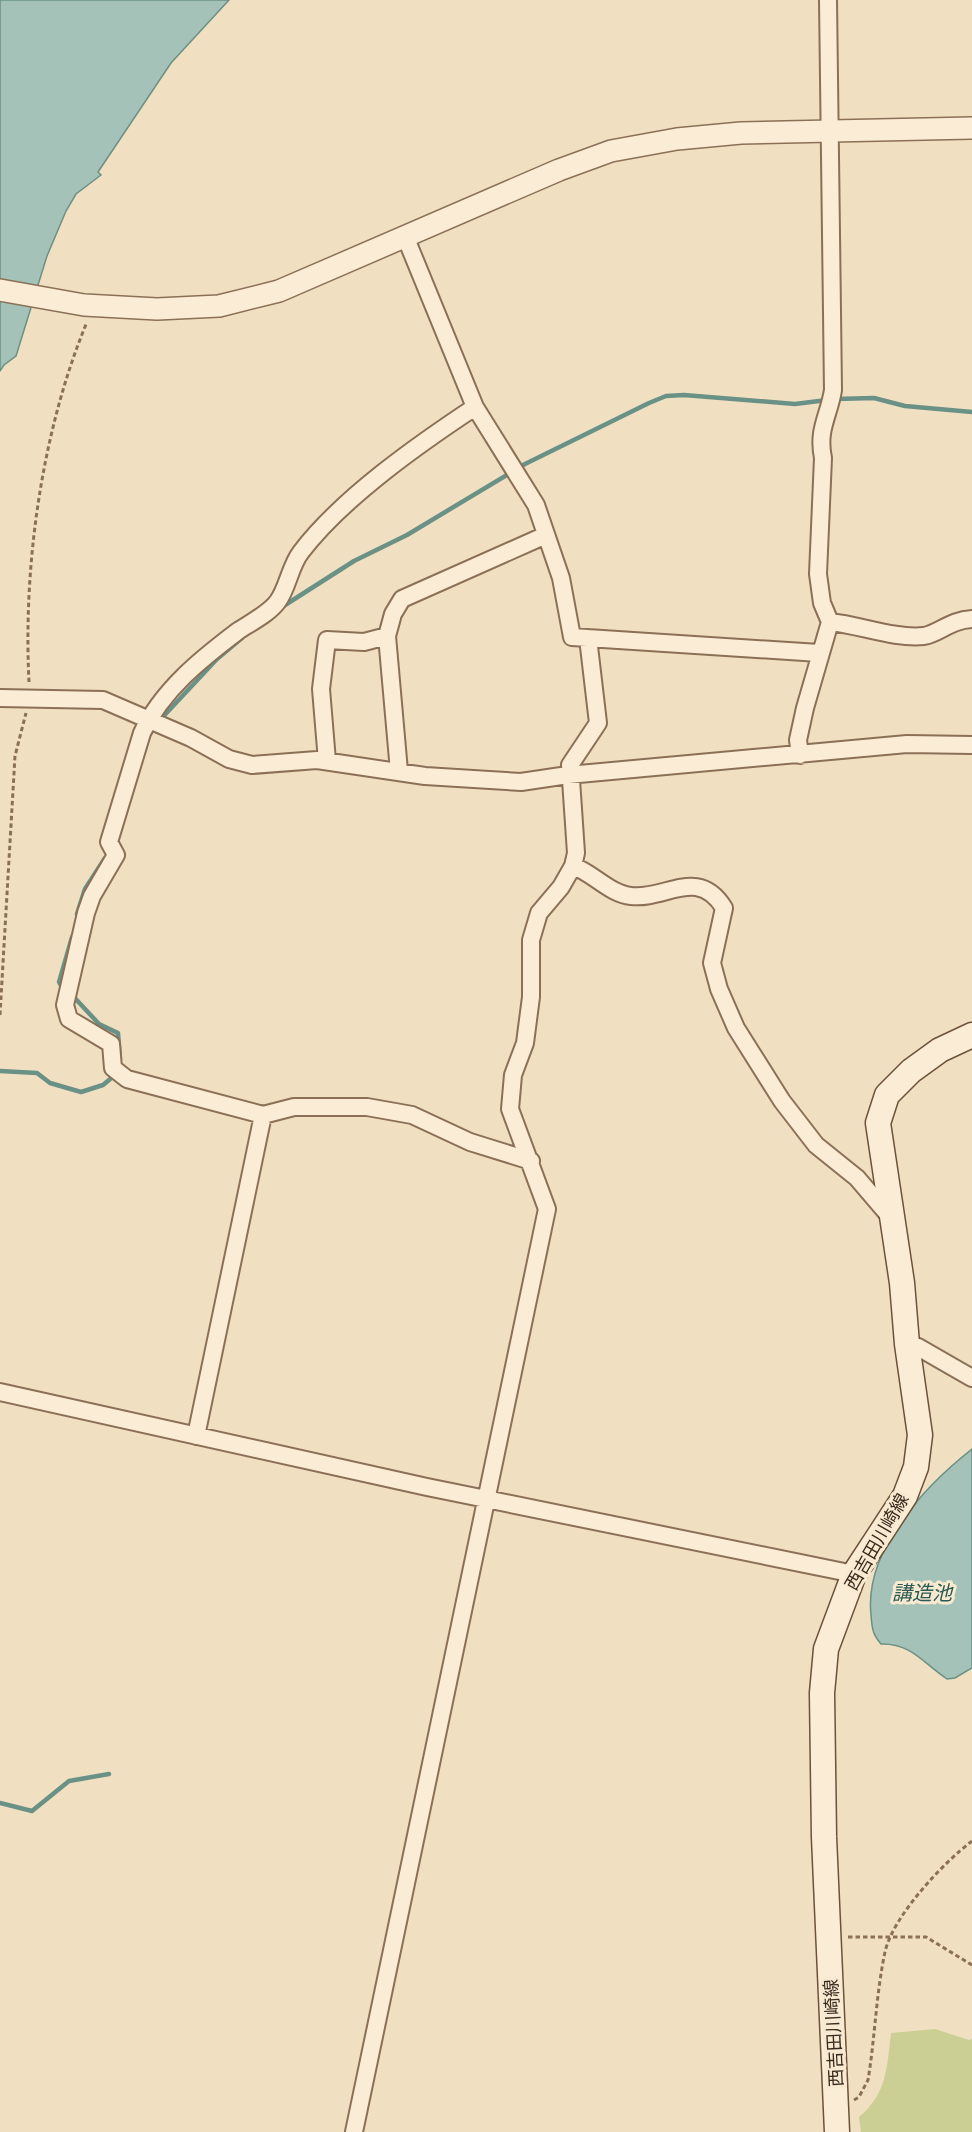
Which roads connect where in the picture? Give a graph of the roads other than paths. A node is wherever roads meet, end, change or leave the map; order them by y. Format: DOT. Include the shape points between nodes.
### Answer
graph roads {
  1 [pos="828,0"];
  2 [pos="972,128"];
  3 [pos="830,130"];
  4 [pos="405,236"];
  5 [pos="0,290"];
  6 [pos="475,407"];
  7 [pos="546,535"];
  8 [pos="972,619"];
  9 [pos="830,622"];
  10 [pos="387,636"];
  11 [pos="588,638"];
  12 [pos="819,654"];
  13 [pos="0,698"];
  14 [pos="149,719"];
  15 [pos="972,745"];
  16 [pos="800,755"];
  17 [pos="327,761"];
  18 [pos="399,771"];
  19 [pos="568,775"];
  20 [pos="573,866"];
  21 [pos="969,1042"];
  22 [pos="263,1115"];
  23 [pos="531,1161"];
  24 [pos="893,1220"];
  25 [pos="907,1344"];
  26 [pos="972,1378"];
  27 [pos="0,1392"];
  28 [pos="196,1436"];
  29 [pos="488,1499"];
  30 [pos="854,1574"];
  31 [pos="837,2120"];
  32 [pos="354,2132"];
  1 -- 3 [label="street"];
  2 -- 3 [label="street"];
  3 -- 4 [label="street" via="741,132 610,151"];
  3 -- 9 [label="street" via="833,390 821,426 818,574 822,603"];
  4 -- 5 [label="street" via="279,291 219,306 157,309 89,305"];
  4 -- 6 [label="street"];
  6 -- 7 [label="street" via="536,505"];
  6 -- 14 [label="street" via="420,444 339,512 299,553 278,602 198,663 171,689"];
  7 -- 10 [label="street" via="402,599"];
  7 -- 11 [label="street" via="561,578 572,637"];
  8 -- 9 [label="street" via="957,620 926,636"];
  9 -- 12 [label="street"];
  10 -- 17 [label="street" via="364,642 327,640 321,689"];
  10 -- 18 [label="street"];
  11 -- 12 [label="street"];
  11 -- 19 [label="street" via="598,723 570,765"];
  12 -- 16 [label="street" via="798,740"];
  13 -- 14 [label="street" via="104,700"];
  14 -- 17 [label="street" via="229,759 252,765"];
  14 -- 22 [label="street" via="109,842 116,855 86,913 65,1005 69,1020 111,1044 113,1068 127,1079"];
  15 -- 16 [label="street" via="907,744"];
  16 -- 19 [label="street"];
  17 -- 18 [label="street"];
  18 -- 19 [label="street" via="520,782"];
  19 -- 20 [label="street" via="576,853"];
  20 -- 23 [label="street" via="539,912 531,940 531,997 525,1043 513,1075 510,1109"];
  20 -- 24 [label="street" via="631,897 682,888 704,888 716,896 724,908 712,963 718,989 736,1028 816,1145 857,1178"];
  21 -- 24 [label="main road, 西吉田川崎線" via="940,1050 887,1095 878,1123"];
  22 -- 23 [label="street" via="294,1107 368,1107 412,1114 470,1142"];
  22 -- 28 [label="street"];
  23 -- 29 [label="street" via="547,1209"];
  24 -- 25 [label="main road, 西吉田川崎線"];
  25 -- 26 [label="street"];
  25 -- 30 [label="main road, 西吉田川崎線" via="920,1435 916,1467 905,1496"];
  27 -- 28 [label="street"];
  28 -- 29 [label="street"];
  29 -- 30 [label="street"];
  29 -- 32 [label="street"];
  30 -- 31 [label="main road, 西吉田川崎線" via="826,1649 822,1693 824,1836"];
}
